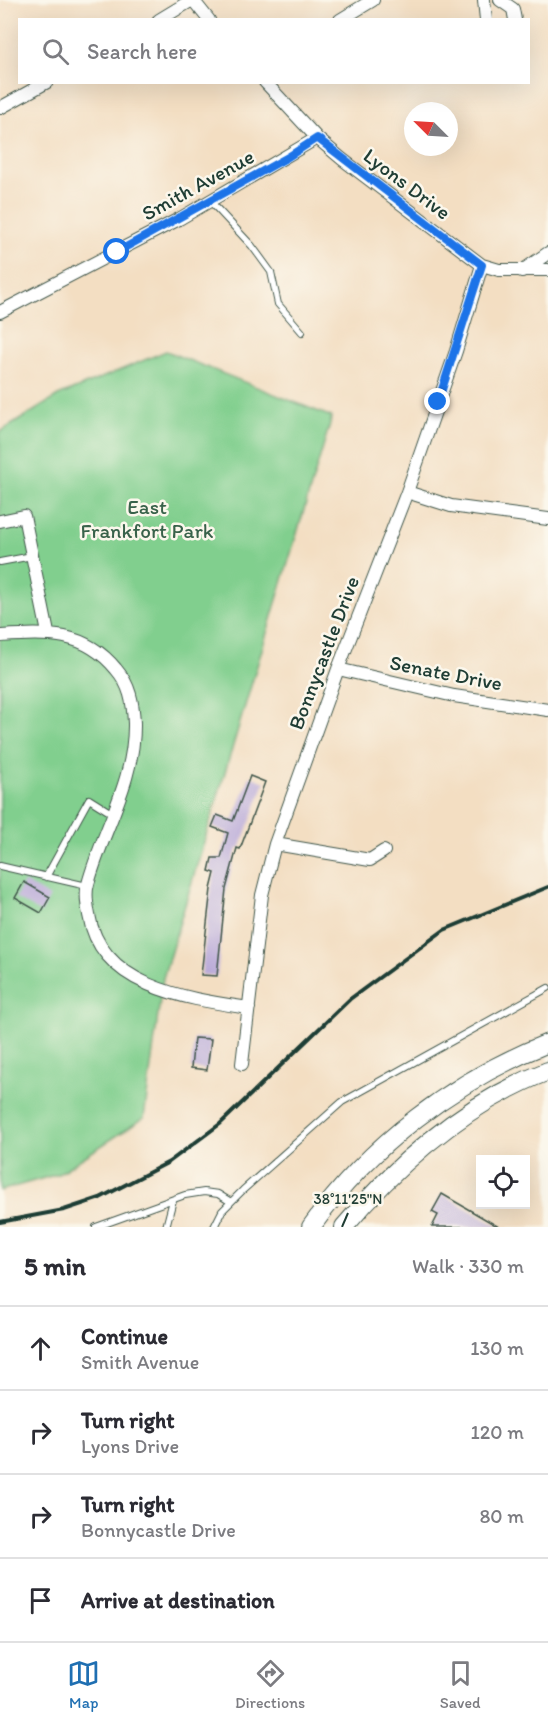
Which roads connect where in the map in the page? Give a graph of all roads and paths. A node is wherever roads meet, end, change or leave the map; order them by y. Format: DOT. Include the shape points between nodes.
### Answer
graph roads {
  1 [pos="192,0"];
  2 [pos="374,0"];
  3 [pos="484,0"];
  4 [pos="500,0"];
  5 [pos="162,18"];
  6 [pos="207,18"];
  7 [pos="343,18"];
  8 [pos="486,18"];
  9 [pos="515,18"];
  10 [pos="43,84"];
  11 [pos="267,84"];
  12 [pos="0,108"];
  13 [pos="317,138"];
  14 [pos="210,201"];
  15 [pos="548,253"];
  16 [pos="482,265"];
  17 [pos="548,270"];
  18 [pos="522,271"];
  19 [pos="0,312"];
  20 [pos="302,332"];
  21 [pos="407,492"];
  22 [pos="548,519"];
  23 [pos="0,521"];
  24 [pos="32,556"];
  25 [pos="0,562"];
  26 [pos="48,633"];
  27 [pos="0,636"];
  28 [pos="338,669"];
  29 [pos="548,710"];
  30 [pos="113,814"];
  31 [pos="275,844"];
  32 [pos="384,851"];
  33 [pos="0,866"];
  34 [pos="46,877"];
  35 [pos="87,886"];
  36 [pos="548,988"];
  37 [pos="249,1008"];
  38 [pos="548,1043"];
  39 [pos="242,1064"];
  40 [pos="548,1071"];
  41 [pos="173,1200"];
  42 [pos="231,1202"];
  43 [pos="96,1227"];
  44 [pos="166,1227"];
  45 [pos="214,1227"];
  46 [pos="311,1227"];
  47 [pos="344,1227"];
  1 -- 5 [label="street"];
  1 -- 6 [label="street"];
  2 -- 7 [label="street"];
  3 -- 8 [label="street"];
  4 -- 9 [label="street" via="513,9"];
  10 -- 12 [label="street"];
  11 -- 13 [label="street, Lyons Drive"];
  13 -- 14 [label="street, Smith Avenue"];
  13 -- 16 [label="street, Lyons Drive"];
  14 -- 19 [label="street, Smith Avenue"];
  14 -- 20 [label="lane" via="271,273 278,304"];
  15 -- 18 [label="street"];
  16 -- 18 [label="street, Lyons Drive"];
  16 -- 21 [label="street, Bonnycastle Drive"];
  17 -- 18 [label="street, Lyons Drive"];
  21 -- 22 [label="street" via="451,506"];
  21 -- 28 [label="street, Bonnycastle Drive"];
  23 -- 24 [label="street" via="24,516"];
  24 -- 25 [label="lane"];
  24 -- 26 [label="street"];
  26 -- 27 [label="street"];
  26 -- 30 [label="street" via="92,646 107,658 130,691 134,740 130,770"];
  28 -- 29 [label="street, Senate Drive" via="453,696"];
  28 -- 31 [label="street, Bonnycastle Drive"];
  30 -- 34 [label="lane" via="89,799"];
  30 -- 35 [label="street"];
  31 -- 32 [label="street" via="370,860"];
  31 -- 37 [label="street, Bonnycastle Drive" via="262,895"];
  33 -- 34 [label="lane"];
  34 -- 35 [label="lane"];
  35 -- 37 [label="street" via="91,931 106,954 127,974 190,1000"];
  36 -- 42 [label="lane" via="342,1102"];
  37 -- 39 [label="street, Bonnycastle Drive"];
  38 -- 46 [label="main road" via="472,1080 403,1129 342,1188"];
  40 -- 47 [label="main road" via="449,1126 393,1173"];
  41 -- 42 [label="lane" via="204,1191"];
  41 -- 43 [label="lane"];
  41 -- 44 [label="lane"];
  42 -- 45 [label="lane"];
}
